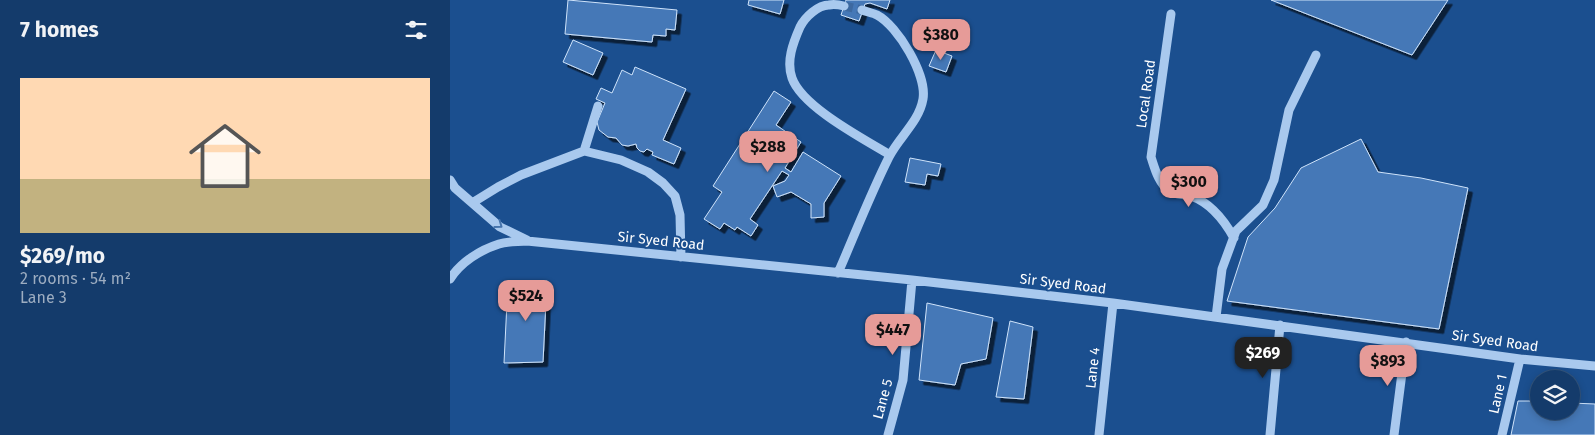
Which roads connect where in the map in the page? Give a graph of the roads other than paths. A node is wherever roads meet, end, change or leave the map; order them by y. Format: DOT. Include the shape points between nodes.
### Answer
graph roads {
  1 [pos="844,6"];
  2 [pos="862,10"];
  3 [pos="1171,14"];
  4 [pos="1316,55"];
  5 [pos="598,106"];
  6 [pos="584,151"];
  7 [pos="890,155"];
  8 [pos="450,180"];
  9 [pos="472,203"];
  10 [pos="1234,238"];
  11 [pos="527,240"];
  12 [pos="681,257"];
  13 [pos="838,273"];
  14 [pos="450,279"];
  15 [pos="912,280"];
  16 [pos="1113,303"];
  17 [pos="1216,317"];
  18 [pos="1280,325"];
  19 [pos="1406,342"];
  20 [pos="1520,359"];
  21 [pos="1595,366"];
  22 [pos="888,435"];
  23 [pos="1099,435"];
  24 [pos="1270,435"];
  25 [pos="1394,435"];
  26 [pos="1502,435"];
  1 -- 7 [label="street" via="827,4 802,22 793,44 792,77 810,102 843,127"];
  2 -- 7 [label="street" via="889,25 916,64 923,85 920,108"];
  3 -- 10 [label="street, Local Road" via="1151,157 1157,176 1170,192 1192,196 1214,209"];
  4 -- 10 [label="street" via="1289,110 1274,180 1263,205 1236,231"];
  5 -- 6 [label="street"];
  6 -- 9 [label="street" via="521,175"];
  6 -- 12 [label="street" via="621,160 648,172 669,189 675,196 680,215"];
  7 -- 13 [label="street"];
  8 -- 9 [label="street, Sir Syed Road"];
  9 -- 11 [label="street, Sir Syed Road, one-way" via="500,227"];
  10 -- 17 [label="street" via="1222,269"];
  11 -- 12 [label="street, Sir Syed Road"];
  11 -- 14 [label="street, Sir Syed Road" via="500,244 476,254"];
  12 -- 13 [label="street, Sir Syed Road"];
  13 -- 15 [label="street, Sir Syed Road"];
  15 -- 16 [label="street, Sir Syed Road"];
  15 -- 22 [label="street, Lane 5" via="903,380"];
  16 -- 17 [label="street, Sir Syed Road"];
  16 -- 23 [label="street, Lane 4"];
  17 -- 18 [label="street, Sir Syed Road"];
  18 -- 19 [label="street, Sir Syed Road"];
  18 -- 24 [label="street"];
  19 -- 20 [label="street, Sir Syed Road"];
  19 -- 25 [label="street"];
  20 -- 21 [label="street, Sir Syed Road"];
  20 -- 26 [label="street, Lane 1"];
}
